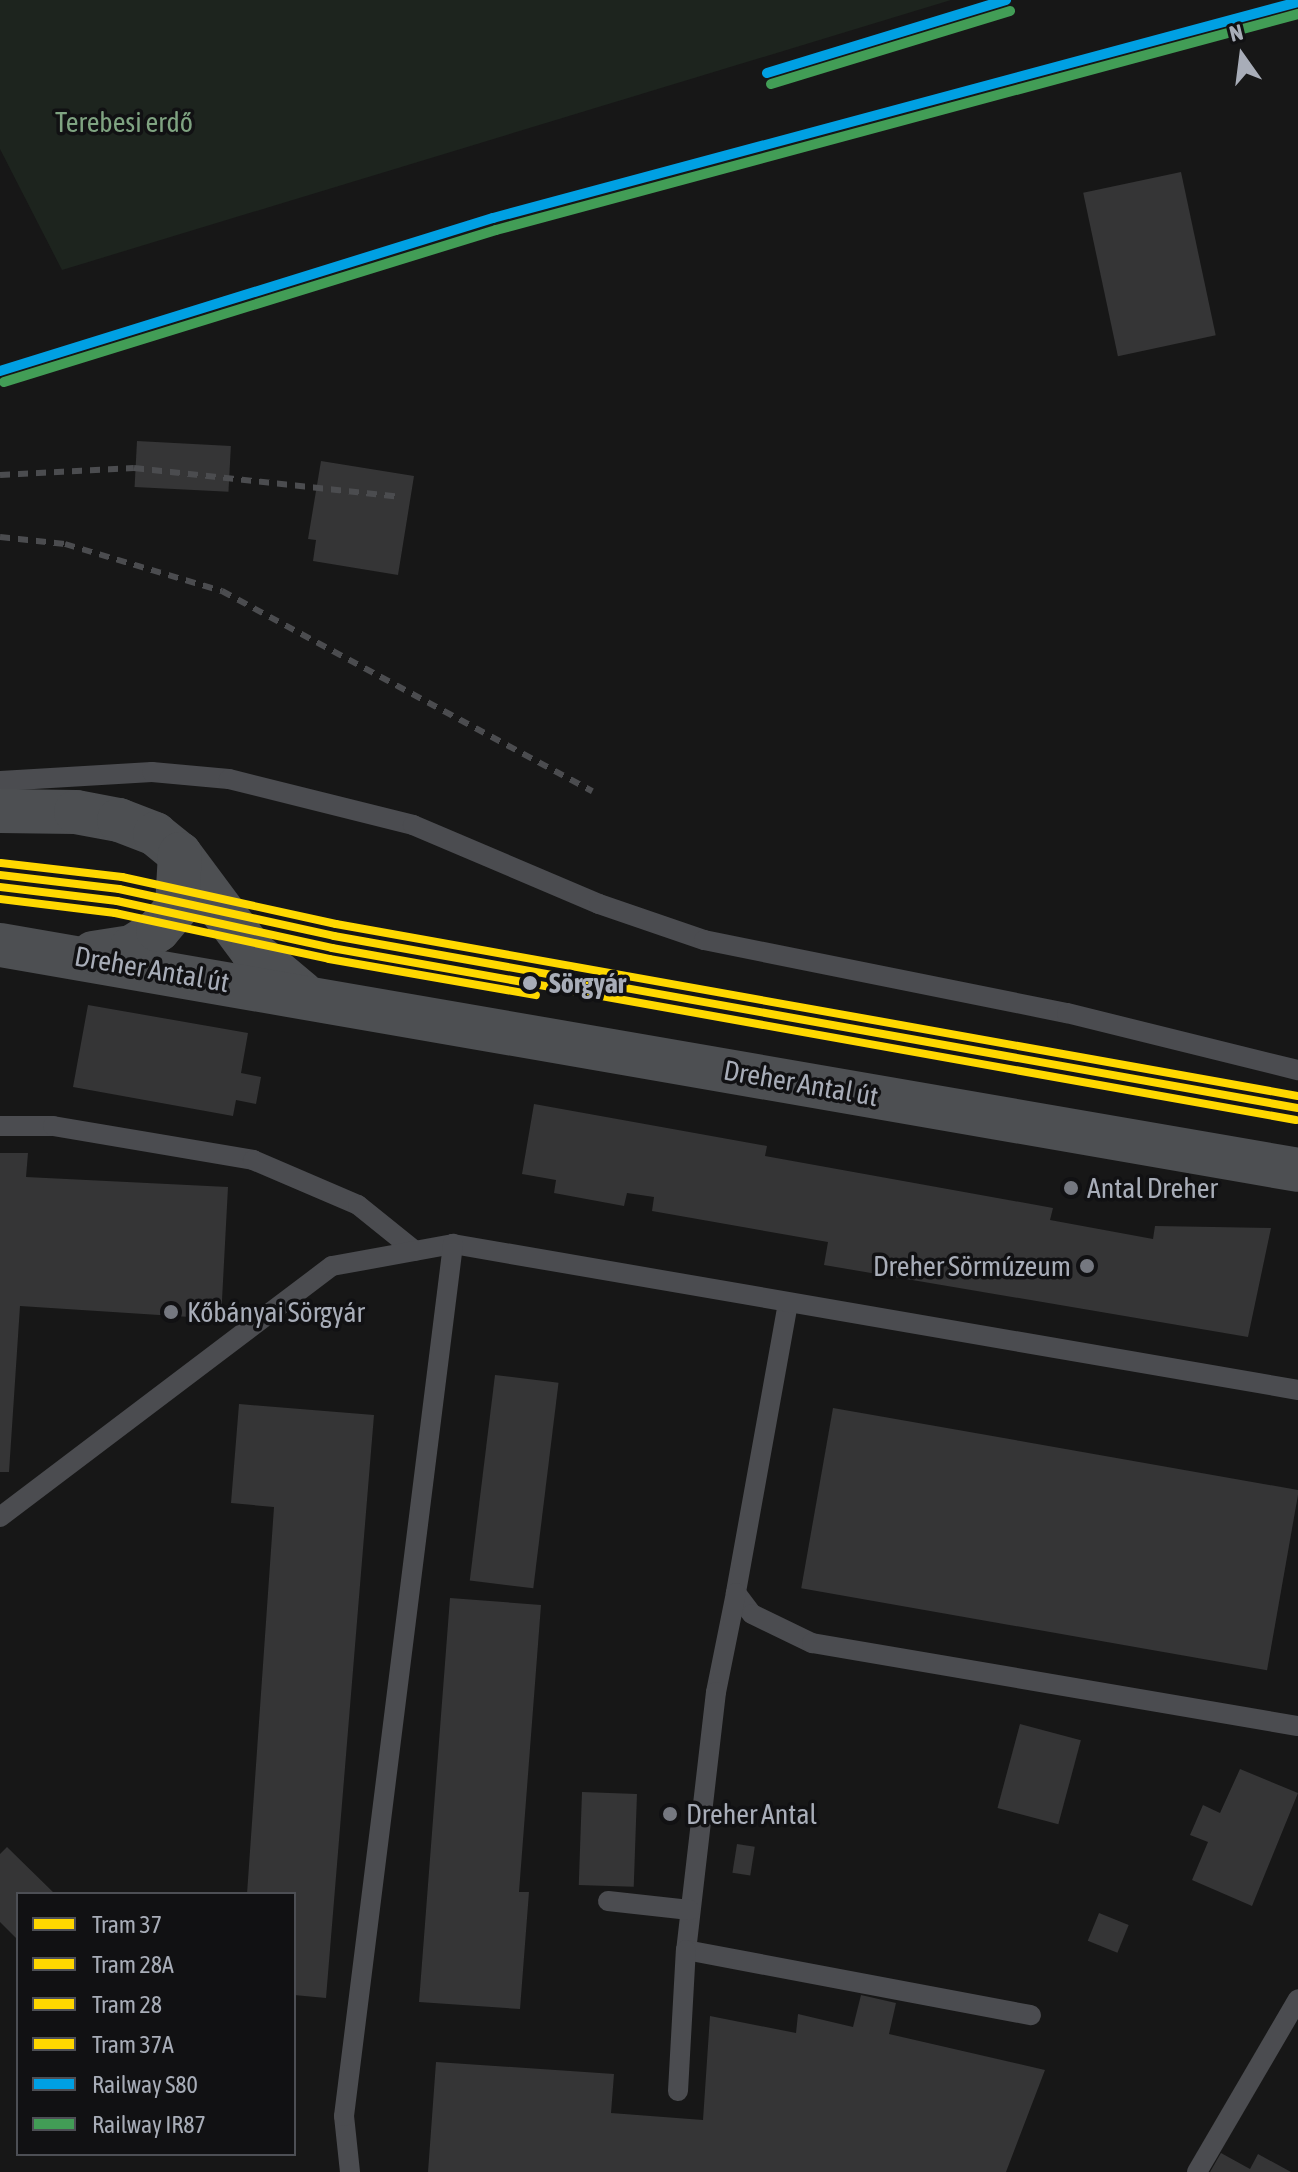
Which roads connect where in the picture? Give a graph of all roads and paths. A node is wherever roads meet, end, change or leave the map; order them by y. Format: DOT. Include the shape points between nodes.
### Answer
graph roads {
  1 [pos="0,781"];
  2 [pos="0,811"];
  3 [pos="180,854"];
  4 [pos="0,945"];
  5 [pos="74,955"];
  6 [pos="303,995"];
  7 [pos="1298,1070"];
  8 [pos="0,1126"];
  9 [pos="1298,1170"];
  10 [pos="453,1244"];
  11 [pos="415,1251"];
  12 [pos="788,1303"];
  13 [pos="1298,1390"];
  14 [pos="0,1517"];
  15 [pos="736,1593"];
  16 [pos="1298,1726"];
  17 [pos="608,1901"];
  18 [pos="690,1910"];
  19 [pos="686,1950"];
  20 [pos="1298,1999"];
  21 [pos="1031,2015"];
  22 [pos="678,2091"];
  23 [pos="350,2172"];
  24 [pos="1197,2172"];
  1 -- 7 [label="lane" via="152,772 229,779 413,825 599,904 704,940 1067,1013"];
  2 -- 3 [label="main road, Dreher Antal út" via="76,812 119,820 155,834"];
  3 -- 5 [label="main road" via="177,907 158,930 132,947"];
  3 -- 6 [label="main road, Dreher Antal út" via="252,951"];
  4 -- 5 [label="main road, Dreher Antal út"];
  5 -- 6 [label="main road, Dreher Antal út"];
  6 -- 9 [label="main road, Dreher Antal út"];
  8 -- 11 [label="lane" via="53,1126 253,1160 358,1205"];
  10 -- 11 [label="lane"];
  10 -- 12 [label="lane"];
  10 -- 23 [label="lane" via="344,2116"];
  11 -- 14 [label="lane" via="332,1266"];
  12 -- 13 [label="lane"];
  12 -- 15 [label="lane"];
  15 -- 16 [label="lane" via="752,1614 812,1643"];
  15 -- 18 [label="lane" via="716,1692"];
  17 -- 18 [label="lane"];
  18 -- 19 [label="lane"];
  19 -- 21 [label="lane"];
  19 -- 22 [label="lane"];
  20 -- 24 [label="lane"];
}
